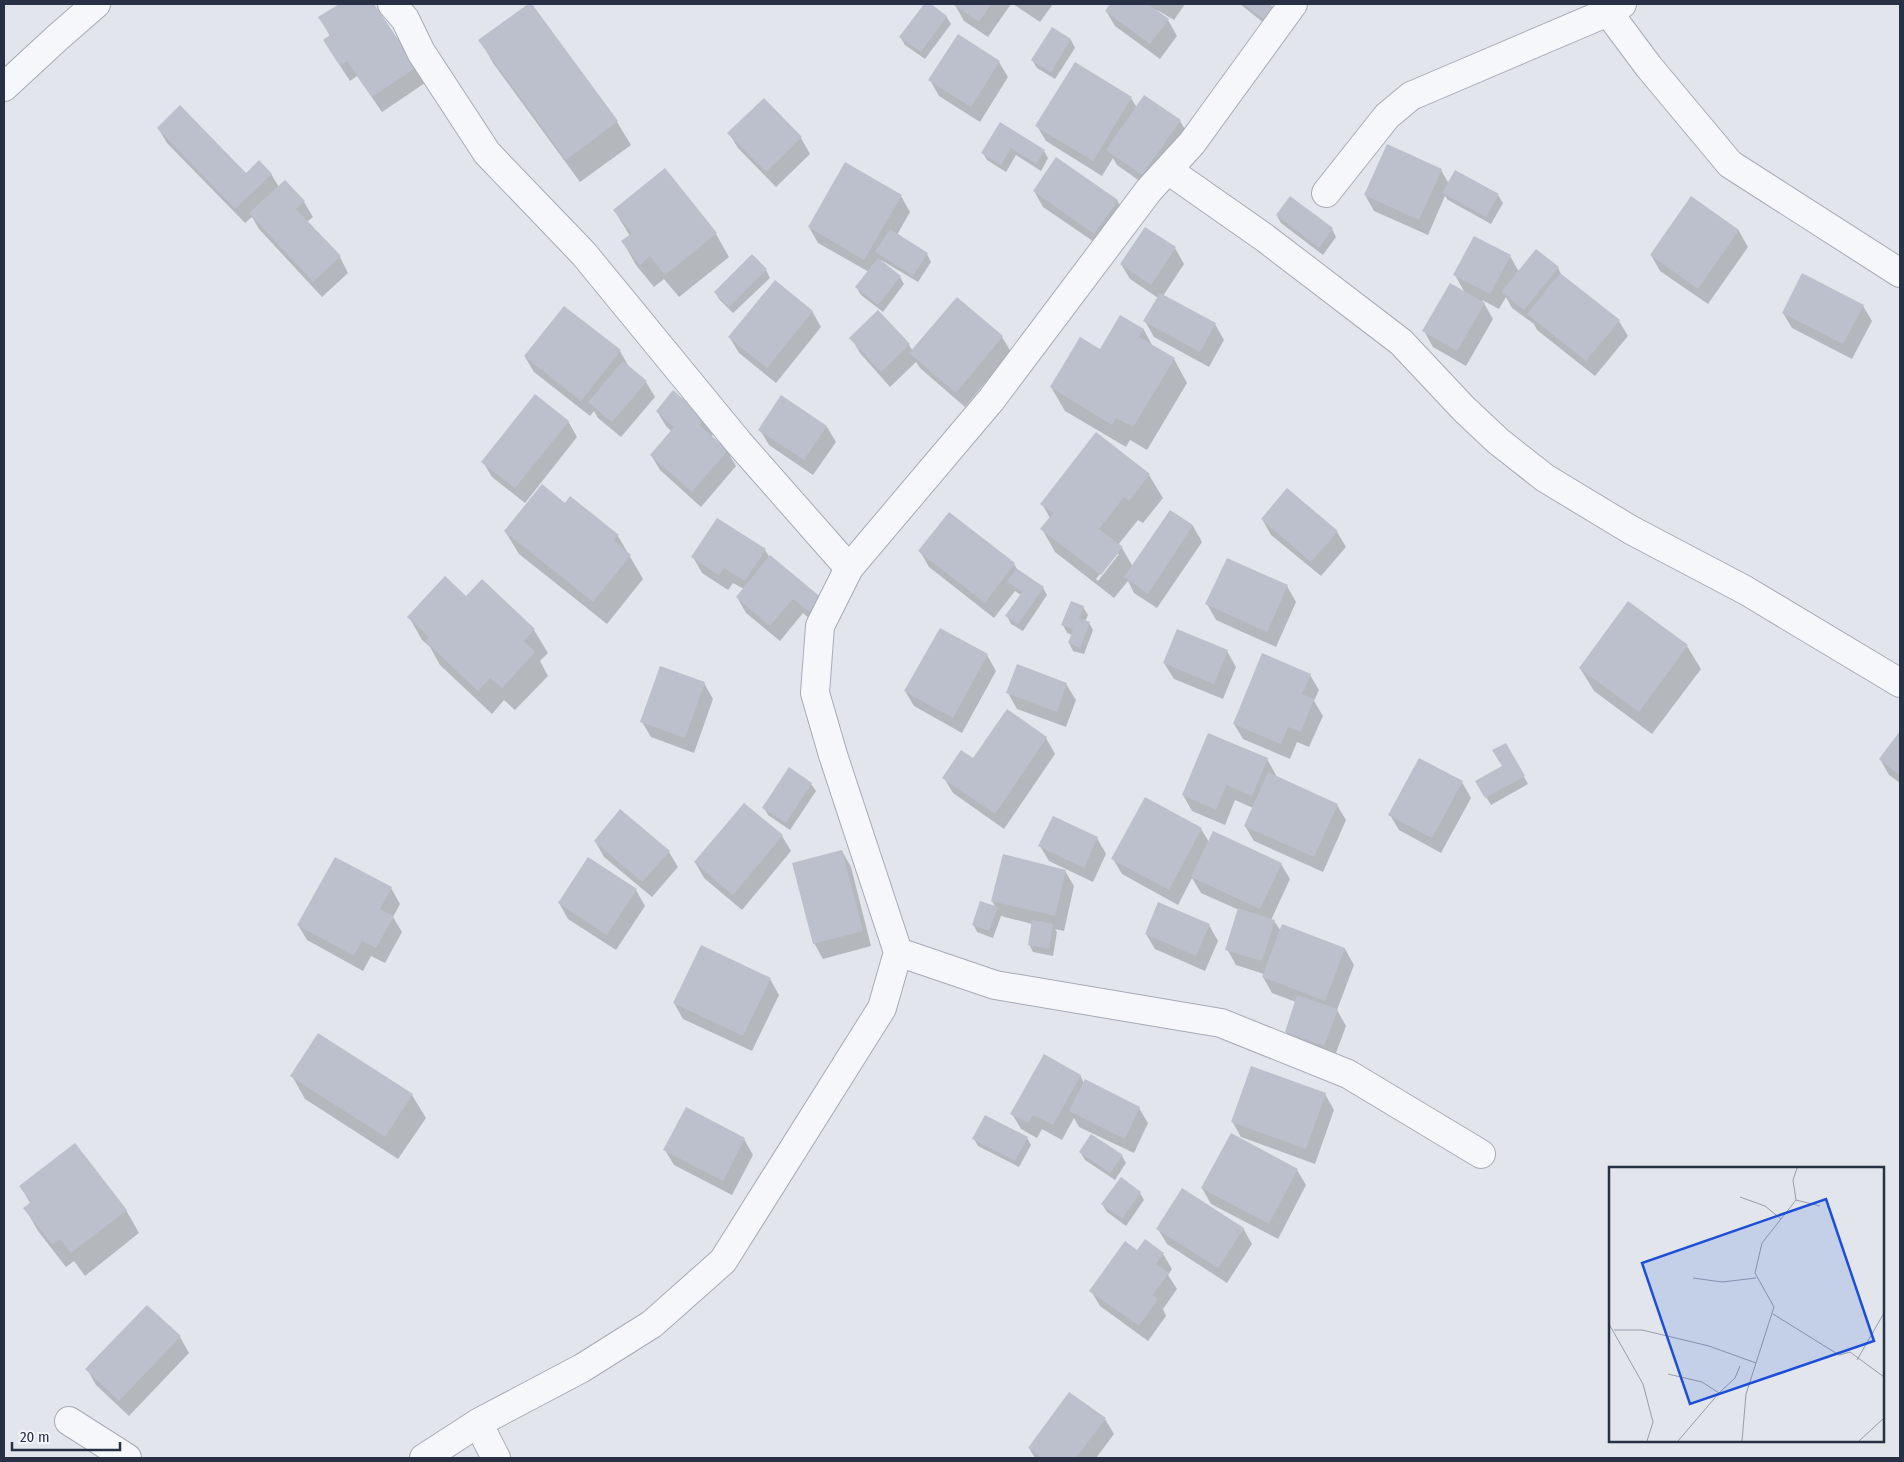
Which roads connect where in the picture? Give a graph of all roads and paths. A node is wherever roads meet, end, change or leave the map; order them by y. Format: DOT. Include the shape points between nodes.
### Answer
graph roads {
  1 [pos="96,4"];
  2 [pos="392,4"];
  3 [pos="1293,4"];
  4 [pos="1615,8"];
  5 [pos="4,87"];
  6 [pos="1168,170"];
  7 [pos="1326,193"];
  8 [pos="1900,273"];
  9 [pos="849,568"];
  10 [pos="1900,683"];
  11 [pos="898,952"];
  12 [pos="1481,1154"];
  13 [pos="69,1421"];
  14 [pos="478,1423"];
  15 [pos="127,1458"];
  16 [pos="424,1458"];
  17 [pos="496,1458"];
  1 -- 5 [label="street"];
  2 -- 9 [label="street" via="405,19 421,52 487,153 584,254 739,443"];
  3 -- 6 [label="street" via="1192,143"];
  4 -- 7 [label="street" via="1411,96 1387,116"];
  4 -- 8 [label="street" via="1649,67 1730,164"];
  6 -- 9 [label="street" via="1149,190 991,400"];
  6 -- 10 [label="street" via="1265,238 1401,342 1484,428 1545,478 1631,530 1745,590"];
  9 -- 11 [label="street" via="820,626 815,693"];
  11 -- 12 [label="street" via="995,986 1222,1023 1348,1074"];
  11 -- 14 [label="street" via="882,1008 723,1261 652,1324 582,1368"];
  13 -- 15 [label="street"];
  14 -- 16 [label="street"];
  14 -- 17 [label="street"];
}
